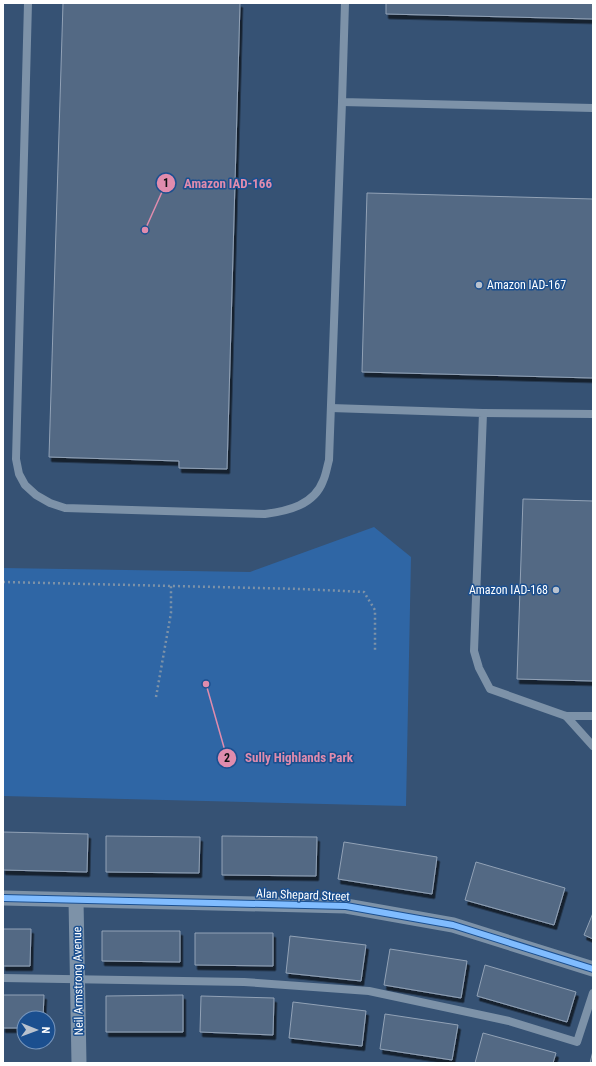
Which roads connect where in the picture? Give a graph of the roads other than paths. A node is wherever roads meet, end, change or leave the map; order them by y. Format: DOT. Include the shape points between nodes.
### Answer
graph roads {
  1 [pos="28,3"];
  2 [pos="344,3"];
  3 [pos="342,102"];
  4 [pos="593,108"];
  5 [pos="331,408"];
  6 [pos="483,413"];
  7 [pos="593,414"];
  8 [pos="566,716"];
  9 [pos="593,716"];
  10 [pos="593,746"];
  11 [pos="3,898"];
  12 [pos="76,900"];
  13 [pos="593,969"];
  14 [pos="3,978"];
  15 [pos="78,979"];
  16 [pos="593,993"];
  17 [pos="79,1063"];
  1 -- 5 [label="lane" via="16,459 19,474 25,485 36,495 65,508 265,514 289,510 313,497 323,482 329,460"];
  2 -- 3 [label="lane"];
  3 -- 4 [label="lane"];
  3 -- 5 [label="lane"];
  5 -- 6 [label="lane"];
  6 -- 7 [label="lane"];
  6 -- 8 [label="lane" via="474,651 490,689"];
  8 -- 9 [label="lane"];
  8 -- 10 [label="lane"];
  11 -- 12 [label="street, Alan Shepard Street"];
  12 -- 13 [label="street, Alan Shepard Street" via="346,906 453,925"];
  12 -- 15 [label="street, Neil Armstrong Avenue"];
  14 -- 15 [label="lane"];
  15 -- 16 [label="lane" via="244,982 369,991 509,1021 577,1042"];
  15 -- 17 [label="street, Neil Armstrong Avenue"];
}
